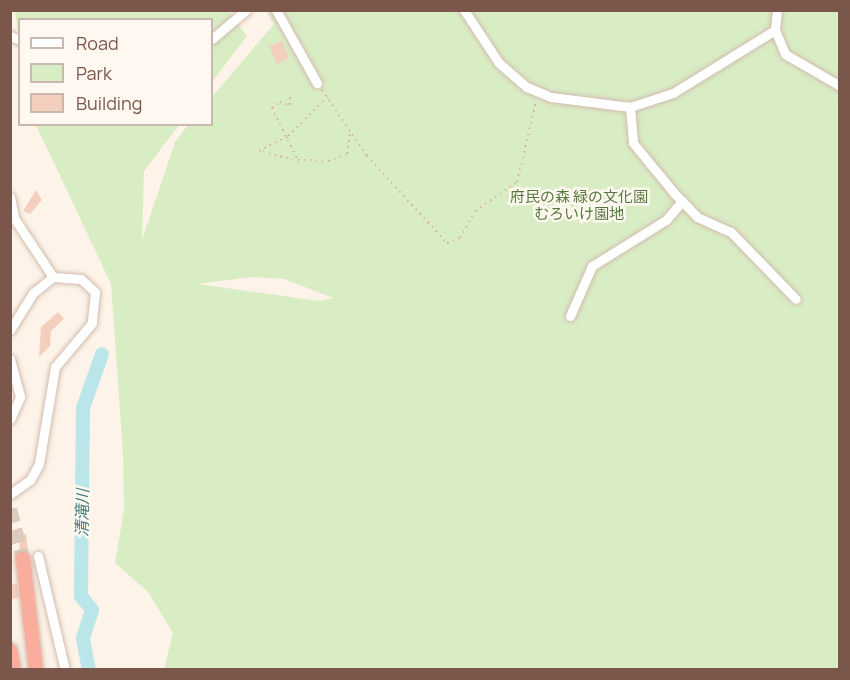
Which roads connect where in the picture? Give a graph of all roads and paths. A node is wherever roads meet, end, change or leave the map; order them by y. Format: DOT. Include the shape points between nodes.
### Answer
graph roads {
  1 [pos="246,10"];
  2 [pos="276,10"];
  3 [pos="464,10"];
  4 [pos="777,10"];
  5 [pos="775,30"];
  6 [pos="213,38"];
  7 [pos="316,83"];
  8 [pos="840,86"];
  9 [pos="537,93"];
  10 [pos="290,97"];
  11 [pos="327,97"];
  12 [pos="630,107"];
  13 [pos="350,133"];
  14 [pos="298,161"];
  15 [pos="10,197"];
  16 [pos="682,201"];
  17 [pos="53,277"];
  18 [pos="796,299"];
  19 [pos="570,316"];
  20 [pos="10,330"];
  21 [pos="10,359"];
  22 [pos="10,419"];
  23 [pos="10,494"];
  24 [pos="38,556"];
  25 [pos="23,559"];
  26 [pos="10,650"];
  27 [pos="14,669"];
  28 [pos="36,669"];
  29 [pos="65,669"];
  1 -- 6 [label="street"];
  2 -- 7 [label="street"];
  3 -- 9 [label="street" via="499,63"];
  4 -- 5 [label="street"];
  5 -- 8 [label="street" via="785,54"];
  5 -- 12 [label="street" via="673,93"];
  7 -- 11 [label="path"];
  9 -- 12 [label="street"];
  9 -- 13 [label="path" via="517,182 475,211 452,243"];
  10 -- 14 [label="path, bridge" via="291,104 272,108"];
  11 -- 13 [label="path"];
  11 -- 14 [label="path" via="288,136 259,152"];
  12 -- 16 [label="street" via="633,143"];
  13 -- 14 [label="path" via="347,154"];
  15 -- 17 [label="street" via="14,218"];
  16 -- 18 [label="street" via="697,217 730,232"];
  16 -- 19 [label="street" via="666,220 592,266"];
  17 -- 20 [label="street" via="33,293"];
  17 -- 23 [label="street" via="70,275 91,285 97,311 55,367 39,464 30,480"];
  21 -- 22 [label="street" via="20,397"];
  24 -- 29 [label="street"];
  25 -- 28 [label="highway"];
  26 -- 27 [label="highway"];
}
